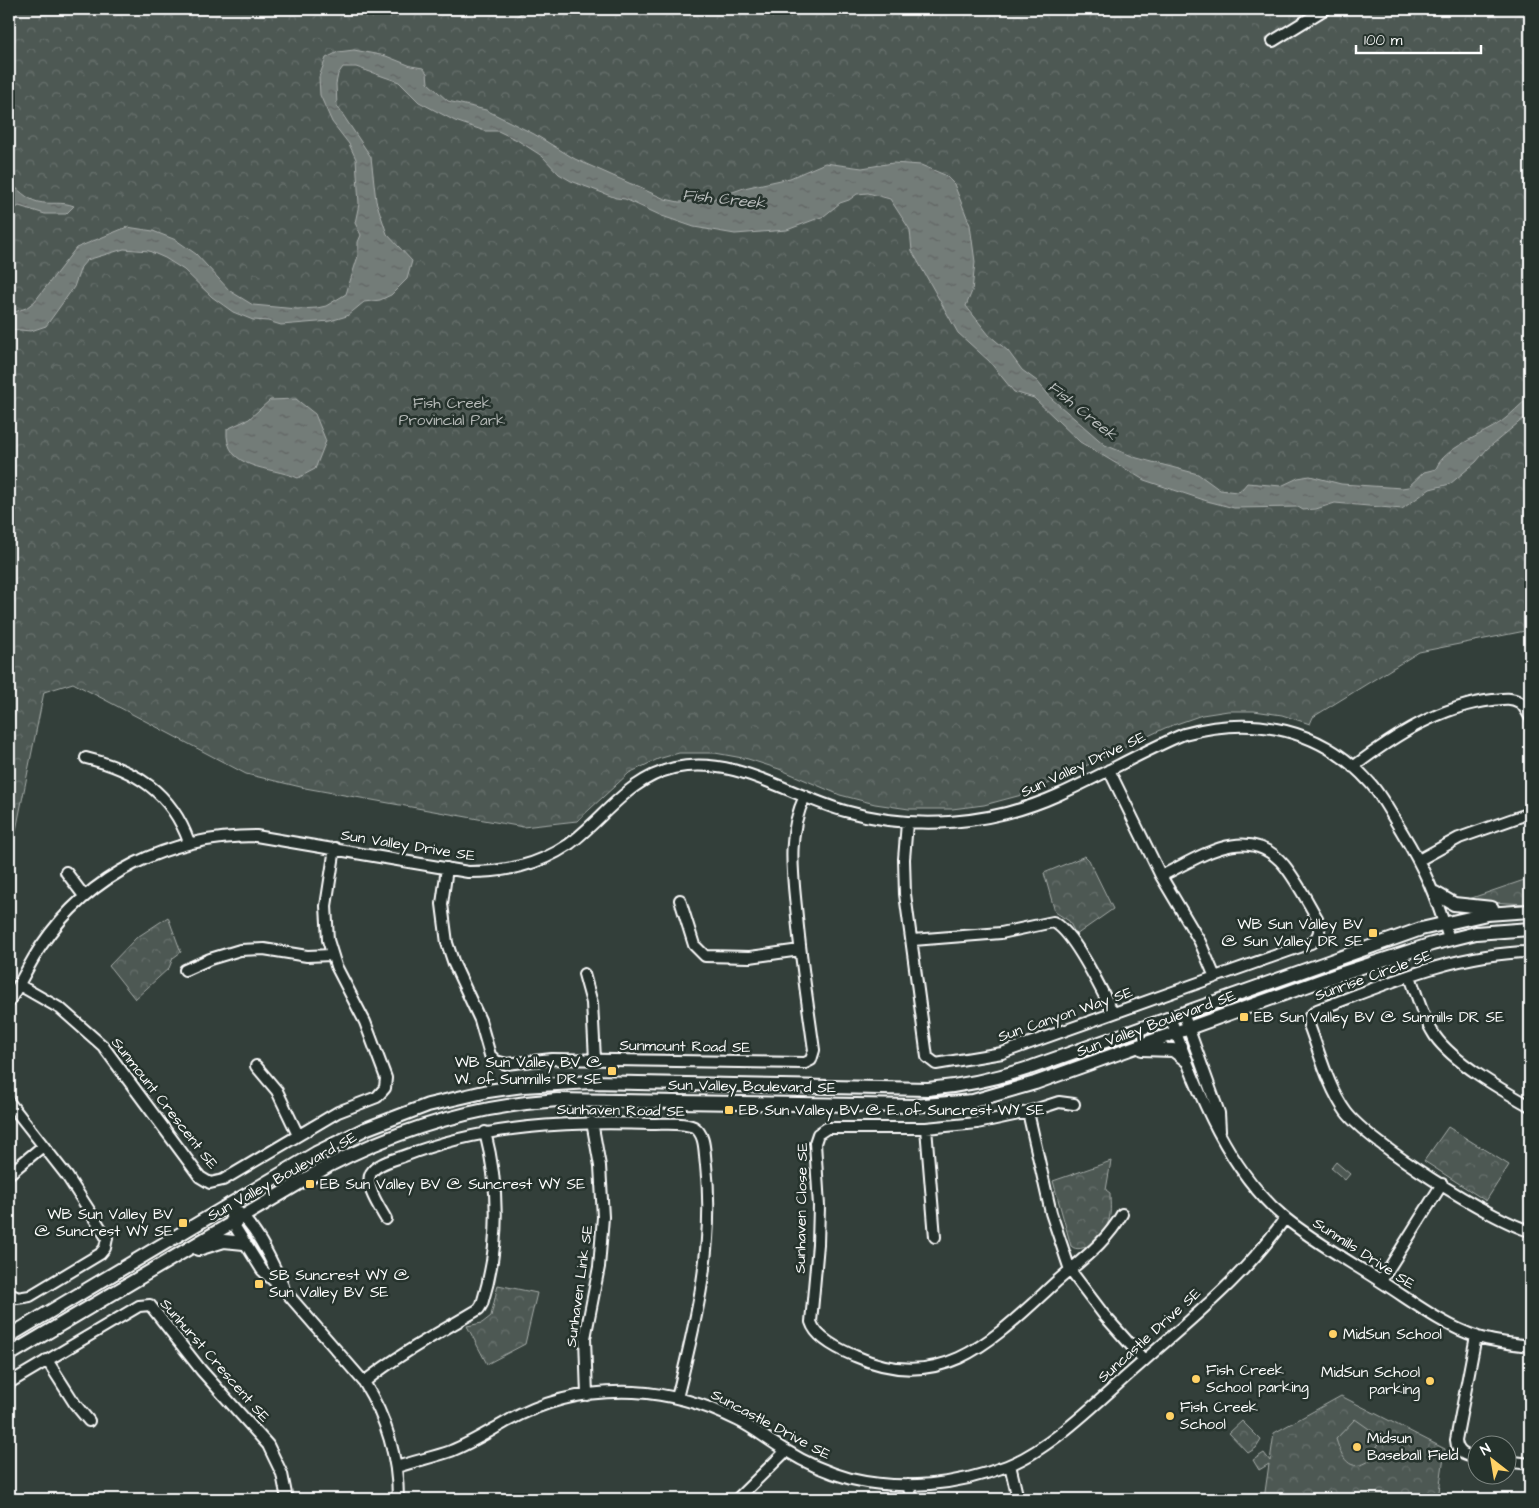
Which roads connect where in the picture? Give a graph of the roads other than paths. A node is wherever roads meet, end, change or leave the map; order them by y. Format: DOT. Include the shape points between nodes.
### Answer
graph roads {
  1 [pos="1325,9"];
  2 [pos="1273,41"];
  3 [pos="1530,717"];
  4 [pos="86,758"];
  5 [pos="1353,767"];
  6 [pos="1109,770"];
  7 [pos="805,796"];
  8 [pos="1530,813"];
  9 [pos="907,823"];
  10 [pos="188,842"];
  11 [pos="335,848"];
  12 [pos="1419,860"];
  13 [pos="447,868"];
  14 [pos="66,872"];
  15 [pos="1161,876"];
  16 [pos="1435,893"];
  17 [pos="84,896"];
  18 [pos="680,900"];
  19 [pos="1509,911"];
  20 [pos="1530,911"];
  21 [pos="1444,922"];
  22 [pos="1530,929"];
  23 [pos="1449,939"];
  24 [pos="913,940"];
  25 [pos="800,950"];
  26 [pos="1530,952"];
  27 [pos="332,955"];
  28 [pos="185,970"];
  29 [pos="584,974"];
  30 [pos="1410,976"];
  31 [pos="1215,977"];
  32 [pos="19,985"];
  33 [pos="9,1002"];
  34 [pos="1113,1013"];
  35 [pos="1183,1013"];
  36 [pos="1170,1017"];
  37 [pos="1189,1029"];
  38 [pos="1176,1033"];
  39 [pos="1132,1049"];
  40 [pos="595,1059"];
  41 [pos="1186,1060"];
  42 [pos="256,1066"];
  43 [pos="9,1102"];
  44 [pos="1074,1104"];
  45 [pos="1530,1106"];
  46 [pos="1028,1112"];
  47 [pos="592,1122"];
  48 [pos="926,1128"];
  49 [pos="485,1132"];
  50 [pos="1220,1132"];
  51 [pos="298,1135"];
  52 [pos="43,1146"];
  53 [pos="9,1174"];
  54 [pos="1442,1184"];
  55 [pos="229,1204"];
  56 [pos="1122,1214"];
  57 [pos="244,1215"];
  58 [pos="1285,1218"];
  59 [pos="386,1219"];
  60 [pos="232,1222"];
  61 [pos="1530,1231"];
  62 [pos="935,1237"];
  63 [pos="244,1243"];
  64 [pos="167,1261"];
  65 [pos="1070,1270"];
  66 [pos="1381,1281"];
  67 [pos="285,1291"];
  68 [pos="9,1293"];
  69 [pos="9,1336"];
  70 [pos="1476,1336"];
  71 [pos="1530,1346"];
  72 [pos="9,1355"];
  73 [pos="48,1360"];
  74 [pos="1144,1360"];
  75 [pos="364,1382"];
  76 [pos="9,1383"];
  77 [pos="588,1395"];
  78 [pos="677,1398"];
  79 [pos="89,1421"];
  80 [pos="786,1451"];
  81 [pos="1466,1455"];
  82 [pos="1516,1462"];
  83 [pos="1530,1464"];
  84 [pos="1010,1465"];
  85 [pos="397,1467"];
  86 [pos="908,1485"];
  87 [pos="287,1499"];
  88 [pos="398,1499"];
  89 [pos="737,1499"];
  90 [pos="912,1499"];
  91 [pos="1018,1499"];
  1 -- 2 [label="street"];
  3 -- 5 [label="street" via="1522,704 1512,699 1461,707 1420,723"];
  4 -- 10 [label="street" via="123,770 156,790 174,809"];
  5 -- 6 [label="street, Sun Valley Drive SE" via="1327,748 1298,734 1240,724 1184,734"];
  5 -- 12 [label="street, Sun Valley Drive SE" via="1384,801"];
  6 -- 9 [label="street, Sun Valley Drive SE" via="1058,795 1008,813 957,822"];
  6 -- 15 [label="street"];
  7 -- 9 [label="street, Sun Valley Drive SE" via="846,812"];
  7 -- 13 [label="street, Sun Valley Drive SE" via="737,771 708,766 674,768 632,786 579,836 545,858 503,871 468,872"];
  7 -- 25 [label="street, Sunmount Road SE" via="794,825 791,853"];
  8 -- 12 [label="street" via="1458,838"];
  9 -- 24 [label="street, Sun Canyon Way SE" via="905,894"];
  10 -- 11 [label="street, Sun Valley Drive SE" via="256,836"];
  10 -- 17 [label="street, Sun Valley Drive SE" via="138,861"];
  11 -- 13 [label="street, Sun Valley Drive SE"];
  11 -- 27 [label="street, Sunmount Crescent SE" via="326,906"];
  12 -- 16 [label="street, Sun Valley Drive SE"];
  13 -- 40 [label="street, Sunmount Road SE" via="442,904 446,943 480,1020 493,1059 506,1064"];
  14 -- 17 [label="street"];
  15 -- 31 [label="street" via="1190,924"];
  15 -- 31 [label="street, Sun Canyon Way SE" via="1220,847 1235,844 1256,847 1274,855 1285,866 1317,918 1319,934 1311,943"];
  16 -- 19 [label="main road" via="1454,904"];
  16 -- 21 [label="street, Sun Valley Drive SE"];
  17 -- 32 [label="street, Sun Valley Drive SE" via="50,933"];
  18 -- 25 [label="street" via="694,945 706,956 750,956"];
  19 -- 20 [label="main road, Sun Valley Boulevard SE"];
  19 -- 21 [label="main road, Sun Valley Boulevard SE"];
  21 -- 23 [label="street, Sun Valley Drive SE"];
  21 -- 35 [label="main road, Sun Valley Boulevard SE"];
  22 -- 23 [label="main road, Sun Valley Boulevard SE" via="1494,930"];
  23 -- 37 [label="main road, Sun Valley Boulevard SE" via="1337,975"];
  24 -- 34 [label="street" via="1001,934 1053,922 1059,925 1080,953"];
  24 -- 34 [label="street, Sun Canyon Way SE" via="926,1054 936,1064 1002,1053"];
  25 -- 40 [label="street, Sunmount Road SE" via="814,1050 808,1062"];
  26 -- 30 [label="street, Sunrise Circle SE" via="1482,956"];
  27 -- 28 [label="street" via="240,950"];
  27 -- 51 [label="street, Sunmount Crescent SE" via="366,1022 387,1083 377,1097 338,1112"];
  29 -- 40 [label="street" via="592,1002"];
  30 -- 45 [label="street" via="1429,1025 1444,1048"];
  30 -- 54 [label="street, Sunrise Circle SE" via="1317,1010 1310,1016 1309,1025 1336,1094 1355,1122 1372,1138"];
  31 -- 34 [label="street, Sun Canyon Way SE"];
  32 -- 33 [label="street, Sun Valley Drive SE"];
  32 -- 51 [label="street, Sunmount Crescent SE" via="61,1009 103,1046 154,1118 200,1177 208,1182 223,1180"];
  35 -- 36 [label="main road, Sun Valley Boulevard SE"];
  35 -- 37 [label="street, Sunmills Drive SE"];
  36 -- 38 [label="street, Sunmills Drive SE"];
  36 -- 55 [label="main road, Sun Valley Boulevard SE" via="1014,1073 946,1087 908,1089 583,1082 488,1091 428,1105 365,1129 316,1152"];
  37 -- 38 [label="main road, Sun Valley Boulevard SE"];
  37 -- 50 [label="street, Sunmills Drive SE" via="1219,1113"];
  38 -- 39 [label="main road, Sun Valley Boulevard SE"];
  38 -- 41 [label="street, Sunmills Drive SE"];
  39 -- 41 [label="main road" via="1173,1050"];
  39 -- 57 [label="main road, Sun Valley Boulevard SE" via="1011,1091 955,1103 913,1106 598,1099 540,1101 490,1108 444,1118 377,1142 328,1166"];
  41 -- 50 [label="street, Sunmills Drive SE" via="1209,1115"];
  42 -- 51 [label="street" via="277,1091"];
  43 -- 52 [label="street"];
  44 -- 46 [label="street, Sunhaven Close SE" via="1058,1102"];
  46 -- 48 [label="street, Sunhaven Close SE"];
  46 -- 65 [label="street" via="1051,1213"];
  47 -- 49 [label="street, Sunhaven Road SE" via="541,1124"];
  47 -- 77 [label="street, Sunhaven Link SE" via="600,1166 602,1217 599,1267 585,1338"];
  47 -- 78 [label="street, Sunhaven Road SE" via="690,1125 702,1135 708,1197 708,1246 698,1314"];
  48 -- 62 [label="street"];
  48 -- 65 [label="street, Sunhaven Close SE" via="827,1128 816,1136 818,1244 811,1317 817,1333 849,1354 877,1366 902,1370 936,1367 957,1360 998,1335"];
  49 -- 59 [label="street, Sunhaven Road SE" via="414,1152 379,1166 370,1176 369,1184"];
  49 -- 75 [label="street" via="495,1176 497,1210 494,1257 482,1304 479,1309 425,1339"];
  50 -- 58 [label="street, Sunmills Drive SE" via="1244,1172"];
  52 -- 53 [label="street"];
  52 -- 68 [label="street" via="96,1218 106,1235 106,1244 100,1254 30,1296 17,1298"];
  54 -- 61 [label="street, Sunrise Circle SE" via="1502,1220"];
  54 -- 66 [label="street"];
  55 -- 57 [label="street"];
  55 -- 60 [label="street"];
  55 -- 69 [label="main road, Sun Valley Boulevard SE"];
  56 -- 65 [label="street" via="1115,1227"];
  57 -- 60 [label="main road, Sun Valley Boulevard SE"];
  57 -- 67 [label="street"];
  58 -- 66 [label="street, Sunmills Drive SE"];
  58 -- 74 [label="street, Suncastle Drive SE" via="1236,1276"];
  60 -- 63 [label="street"];
  60 -- 64 [label="main road, Sun Valley Boulevard SE"];
  63 -- 64 [label="main road" via="216,1242"];
  63 -- 67 [label="street" via="262,1270"];
  64 -- 72 [label="main road, Sun Valley Boulevard SE"];
  65 -- 74 [label="street"];
  66 -- 70 [label="street, Sunmills Drive SE" via="1439,1318"];
  67 -- 75 [label="street"];
  70 -- 71 [label="street, Sunmills Drive SE"];
  70 -- 81 [label="street" via="1456,1440 1458,1448"];
  73 -- 76 [label="street, Sunhurst Crescent SE"];
  73 -- 79 [label="street"];
  73 -- 87 [label="street, Sunhurst Crescent SE" via="139,1306 150,1305 206,1376 268,1445 282,1474"];
  74 -- 84 [label="street, Suncastle Drive SE" via="1067,1428"];
  75 -- 85 [label="street" via="387,1428"];
  77 -- 78 [label="street, Suncastle Drive SE" via="632,1392"];
  77 -- 85 [label="street, Suncastle Drive SE" via="537,1407 451,1451"];
  78 -- 80 [label="street, Suncastle Drive SE" via="704,1405 738,1420"];
  80 -- 86 [label="street, Suncastle Drive SE" via="851,1479"];
  80 -- 89 [label="street"];
  82 -- 83 [label="street"];
  84 -- 86 [label="street, Suncastle Drive SE" via="962,1479"];
  84 -- 91 [label="street"];
  85 -- 88 [label="street"];
  86 -- 90 [label="street"];
}
